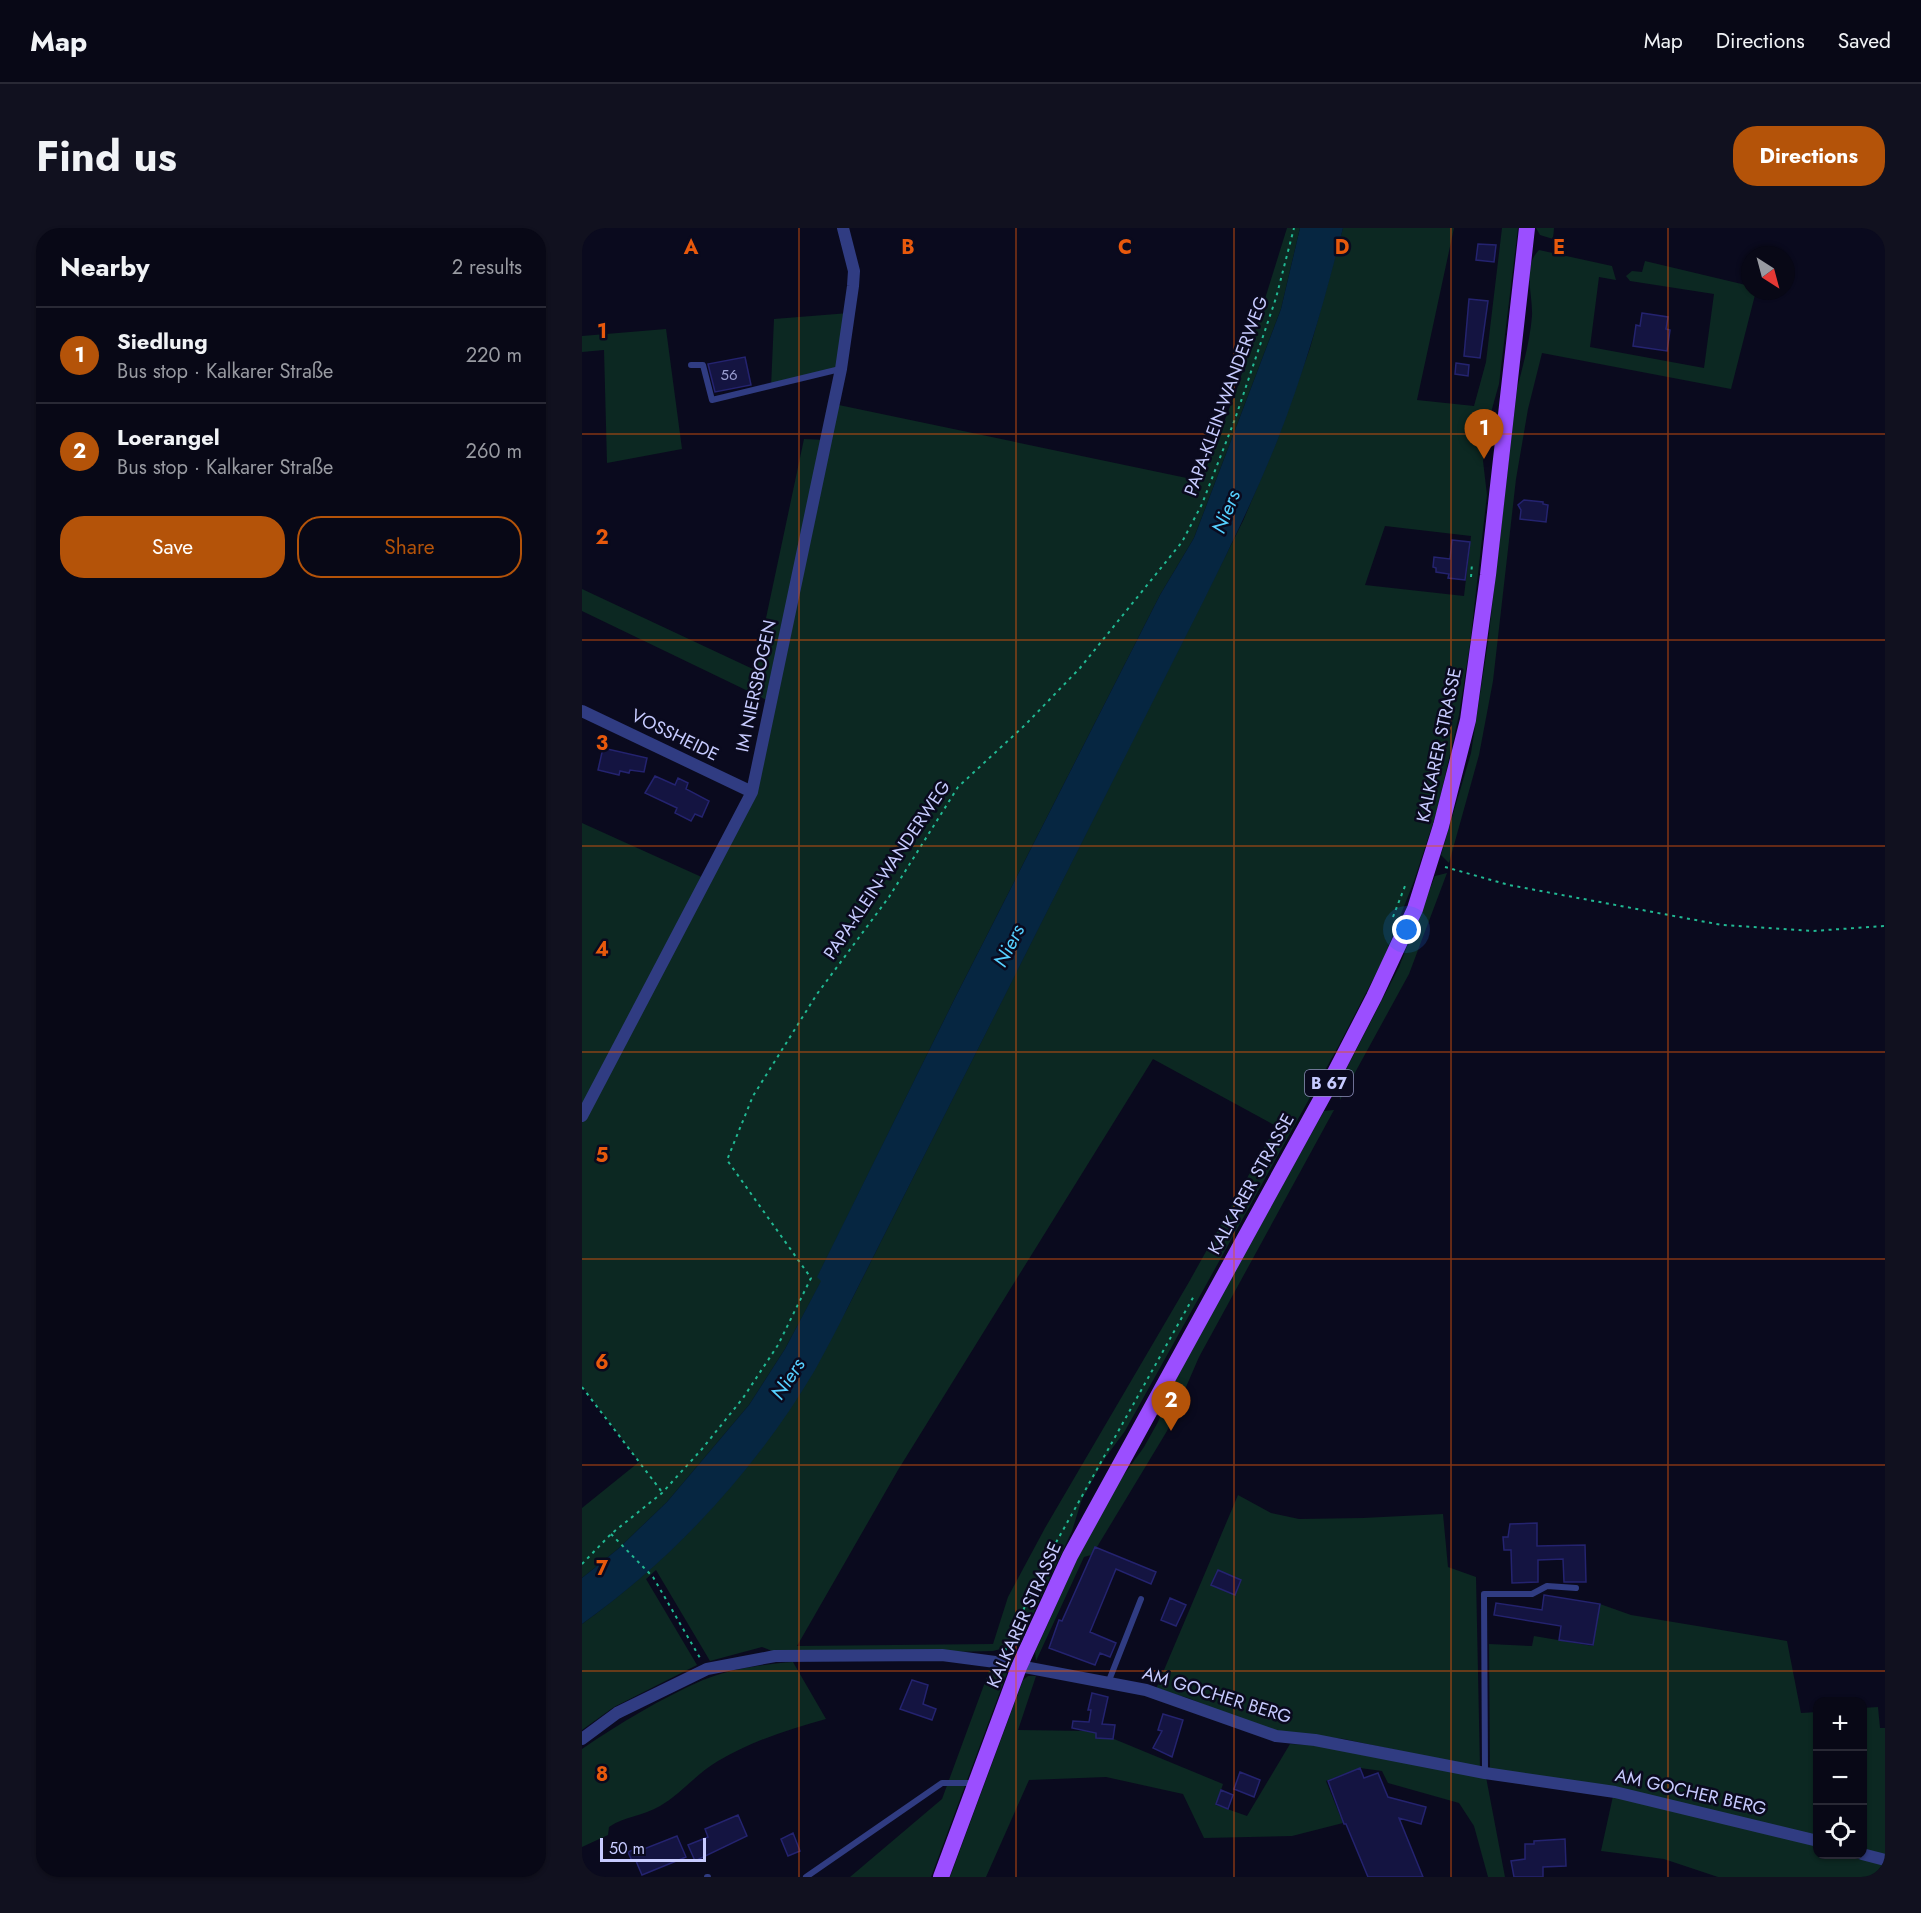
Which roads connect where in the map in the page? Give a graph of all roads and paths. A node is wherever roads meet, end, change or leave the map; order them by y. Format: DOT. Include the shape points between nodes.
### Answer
graph roads {
  1 [pos="843,228"];
  2 [pos="1294,228"];
  3 [pos="1527,228"];
  4 [pos="692,365"];
  5 [pos="841,369"];
  6 [pos="1473,561"];
  7 [pos="1470,585"];
  8 [pos="582,711"];
  9 [pos="752,792"];
  10 [pos="1431,863"];
  11 [pos="1405,886"];
  12 [pos="1392,918"];
  13 [pos="1885,926"];
  14 [pos="582,1116"];
  15 [pos="1199,1287"];
  16 [pos="582,1387"];
  17 [pos="662,1493"];
  18 [pos="611,1534"];
  19 [pos="582,1564"];
  20 [pos="1576,1588"];
  21 [pos="1141,1599"];
  22 [pos="1011,1665"];
  23 [pos="707,1669"];
  24 [pos="1108,1683"];
  25 [pos="582,1739"];
  26 [pos="1485,1773"];
  27 [pos="976,1782"];
  28 [pos="1813,1840"];
  29 [pos="1867,1855"];
  30 [pos="1885,1860"];
  31 [pos="806,1877"];
  32 [pos="941,1877"];
  1 -- 5 [label="street, IM NIERSBOGEN" via="854,286"];
  2 -- 17 [label="path, PAPA-KLEIN-WANDERWEG" via="1276,298 1235,419 1202,504 1182,542 1080,668 958,786 889,897 818,994 753,1096 727,1160 811,1278 778,1345 743,1398"];
  3 -- 10 [label="main road, KALKARER STRASSE / B 67" via="1470,709"];
  4 -- 5 [label="lane" via="704,365 712,400"];
  5 -- 9 [label="street, IM NIERSBOGEN"];
  6 -- 7 [label="path"];
  8 -- 9 [label="street, VOSSHEIDE"];
  9 -- 14 [label="street, IM NIERSBOGEN"];
  10 -- 13 [label="path" via="1509,885 1722,925 1812,931"];
  10 -- 22 [label="main road, KALKARER STRASSE / B 67" via="1415,909 1324,1094"];
  11 -- 12 [label="path"];
  15 -- 22 [label="path" via="1044,1564 1007,1646"];
  16 -- 17 [label="path"];
  17 -- 18 [label="path, PAPA-KLEIN-WANDERWEG"];
  18 -- 19 [label="path, PAPA-KLEIN-WANDERWEG"];
  18 -- 23 [label="path" via="653,1577"];
  20 -- 26 [label="lane" via="1547,1586 1532,1594 1484,1594"];
  21 -- 24 [label="lane"];
  22 -- 23 [label="street, AM GOCHER BERG" via="942,1655 775,1656"];
  22 -- 24 [label="street, AM GOCHER BERG"];
  22 -- 27 [label="main road, KALKARER STRASSE / B 67"];
  23 -- 25 [label="street, AM GOCHER BERG" via="617,1713"];
  24 -- 26 [label="street, AM GOCHER BERG" via="1146,1690 1276,1737 1315,1740"];
  26 -- 28 [label="street, AM GOCHER BERG" via="1615,1792"];
  27 -- 31 [label="lane" via="942,1783"];
  27 -- 32 [label="main road, KALKARER STRASSE / B 67"];
  29 -- 30 [label="street"];
}
